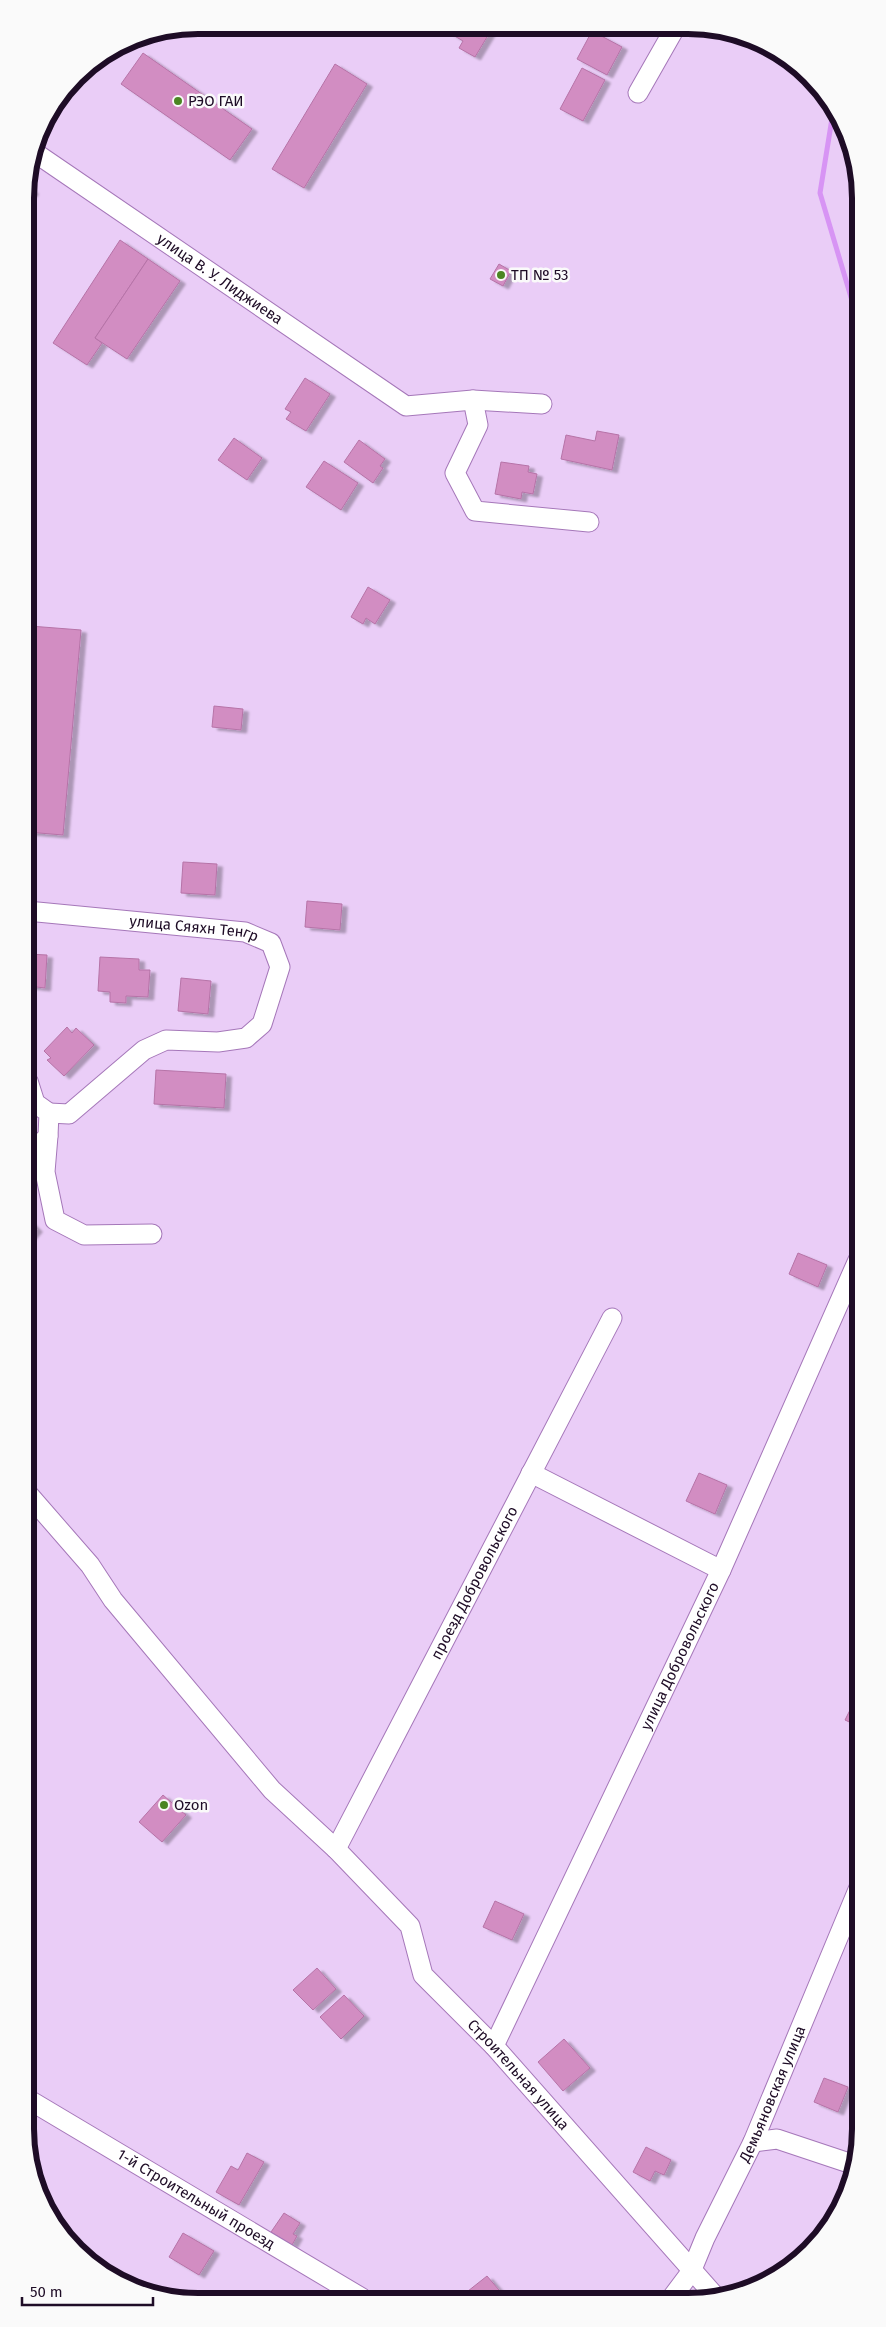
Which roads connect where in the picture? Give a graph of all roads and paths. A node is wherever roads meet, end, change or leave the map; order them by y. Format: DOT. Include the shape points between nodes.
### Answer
graph roads {
  1 [pos="672,34"];
  2 [pos="638,93"];
  3 [pos="39,155"];
  4 [pos="473,400"];
  5 [pos="542,404"];
  6 [pos="589,522"];
  7 [pos="34,911"];
  8 [pos="34,1100"];
  9 [pos="50,1113"];
  10 [pos="48,1136"];
  11 [pos="34,1151"];
  12 [pos="152,1234"];
  13 [pos="852,1274"];
  14 [pos="612,1318"];
  15 [pos="531,1473"];
  16 [pos="34,1501"];
  17 [pos="721,1570"];
  18 [pos="336,1849"];
  19 [pos="852,1904"];
  20 [pos="494,2046"];
  21 [pos="34,2103"];
  22 [pos="753,2142"];
  23 [pos="849,2163"];
  24 [pos="691,2272"];
  25 [pos="710,2292"];
  26 [pos="354,2293"];
  27 [pos="675,2293"];
  1 -- 2 [label="street"];
  3 -- 4 [label="street, улица В. У. Лиджиева" via="406,406"];
  4 -- 5 [label="street"];
  4 -- 6 [label="street" via="478,425 455,473 475,511"];
  7 -- 9 [label="street, улица Сяяхн Тенгр" via="245,932 271,943 280,967 262,1024 246,1038 218,1042 166,1040 144,1050 70,1114"];
  8 -- 9 [label="street"];
  9 -- 10 [label="street"];
  10 -- 11 [label="street"];
  10 -- 12 [label="street" via="46,1172 55,1220 84,1235"];
  13 -- 17 [label="street, улица Добровольского"];
  14 -- 15 [label="street, проезд Добровольского"];
  15 -- 17 [label="street"];
  15 -- 18 [label="street, проезд Добровольского"];
  16 -- 18 [label="street, Строительная улица" via="272,1790"];
  17 -- 20 [label="street, улица Добровольского"];
  18 -- 20 [label="street, Строительная улица" via="410,1926 422,1975"];
  19 -- 22 [label="street, Демьяновская улица"];
  20 -- 24 [label="street, Строительная улица"];
  21 -- 26 [label="street, 1-й Строительный проезд"];
  22 -- 23 [label="street" via="777,2139"];
  22 -- 24 [label="street, Демьяновская улица"];
  24 -- 25 [label="street, Строительная улица"];
  24 -- 27 [label="street, Демьяновская улица"];
}
